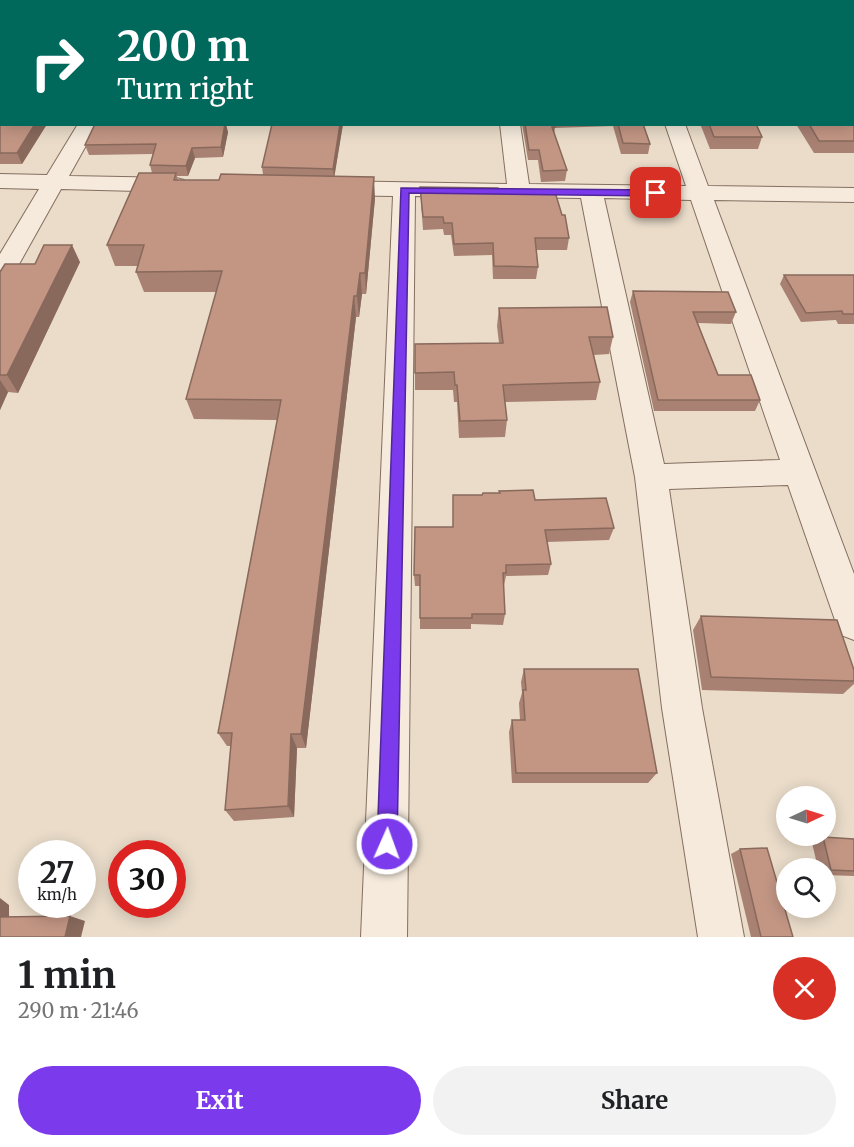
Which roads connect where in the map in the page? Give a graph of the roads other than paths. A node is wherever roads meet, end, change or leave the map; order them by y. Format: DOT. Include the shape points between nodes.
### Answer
graph roads {
  1 [pos="87,126"];
  2 [pos="510,126"];
  3 [pos="676,126"];
  4 [pos="0,181"];
  5 [pos="55,182"];
  6 [pos="195,185"];
  7 [pos="311,188"];
  8 [pos="405,190"];
  9 [pos="519,190"];
  10 [pos="591,192"];
  11 [pos="699,193"];
  12 [pos="854,195"];
  13 [pos="0,275"];
  14 [pos="800,472"];
  15 [pos="651,477"];
  16 [pos="854,623"];
  17 [pos="384,937"];
  18 [pos="721,937"];
  1 -- 5 [label="street"];
  2 -- 9 [label="street"];
  3 -- 11 [label="street"];
  4 -- 5 [label="street"];
  5 -- 6 [label="street"];
  5 -- 13 [label="street"];
  7 -- 8 [label="street"];
  8 -- 9 [label="street"];
  8 -- 17 [label="street"];
  9 -- 10 [label="street"];
  10 -- 11 [label="street"];
  10 -- 15 [label="street"];
  11 -- 12 [label="street"];
  11 -- 14 [label="street"];
  14 -- 15 [label="street"];
  14 -- 16 [label="street"];
  15 -- 18 [label="street" via="682,708"];
}
